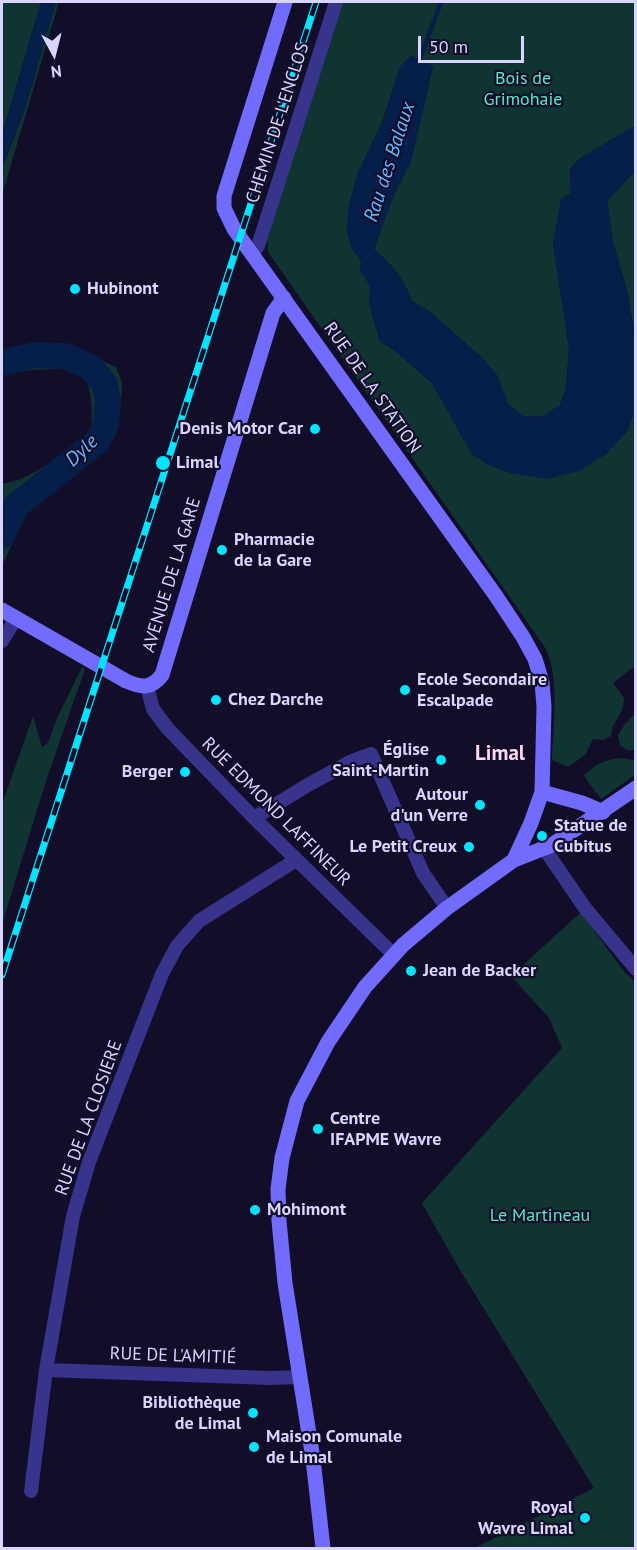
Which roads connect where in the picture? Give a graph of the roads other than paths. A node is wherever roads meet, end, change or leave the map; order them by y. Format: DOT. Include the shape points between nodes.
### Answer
graph roads {
  1 [pos="285,2"];
  2 [pos="336,2"];
  3 [pos="252,253"];
  4 [pos="284,298"];
  5 [pos="2,610"];
  6 [pos="16,618"];
  7 [pos="2,641"];
  8 [pos="147,686"];
  9 [pos="636,788"];
  10 [pos="542,792"];
  11 [pos="603,812"];
  12 [pos="254,818"];
  13 [pos="544,848"];
  14 [pos="296,860"];
  15 [pos="514,860"];
  16 [pos="447,909"];
  17 [pos="393,954"];
  18 [pos="636,969"];
  19 [pos="46,1370"];
  20 [pos="299,1377"];
  21 [pos="31,1491"];
  22 [pos="323,1548"];
  1 -- 3 [label="main road, RUE DE LA STATION" via="224,196 229,220"];
  2 -- 3 [label="street, CHEMIN DE L'ENCLOS" via="258,246"];
  3 -- 4 [label="main road, RUE DE LA STATION"];
  4 -- 8 [label="main road, AVENUE DE LA GARE" via="273,313 162,675"];
  4 -- 10 [label="main road, RUE DE LA STATION" via="531,651 542,682 544,707"];
  5 -- 6 [label="main road"];
  6 -- 7 [label="street"];
  6 -- 8 [label="main road" via="126,681"];
  8 -- 12 [label="street, RUE EDMOND LAFFINEUR" via="153,709 168,729"];
  9 -- 11 [label="main road"];
  10 -- 11 [label="main road"];
  10 -- 15 [label="main road, RUE DE LA STATION"];
  11 -- 13 [label="main road"];
  12 -- 14 [label="street, RUE EDMOND LAFFINEUR"];
  12 -- 16 [label="street" via="315,781 371,754 423,873"];
  13 -- 15 [label="main road"];
  13 -- 18 [label="street" via="585,908"];
  14 -- 17 [label="street, RUE EDMOND LAFFINEUR"];
  14 -- 19 [label="street, RUE DE LA CLOSIERE" via="199,921 177,946 162,974 89,1162 73,1216"];
  15 -- 16 [label="main road"];
  16 -- 17 [label="main road"];
  17 -- 20 [label="main road" via="365,987 311,1071 297,1101 282,1158 279,1221"];
  19 -- 20 [label="street, RUE DE L'AMITIÉ"];
  19 -- 21 [label="street, RUE DE LA CLOSIERE"];
  20 -- 22 [label="main road" via="314,1459"];
}
